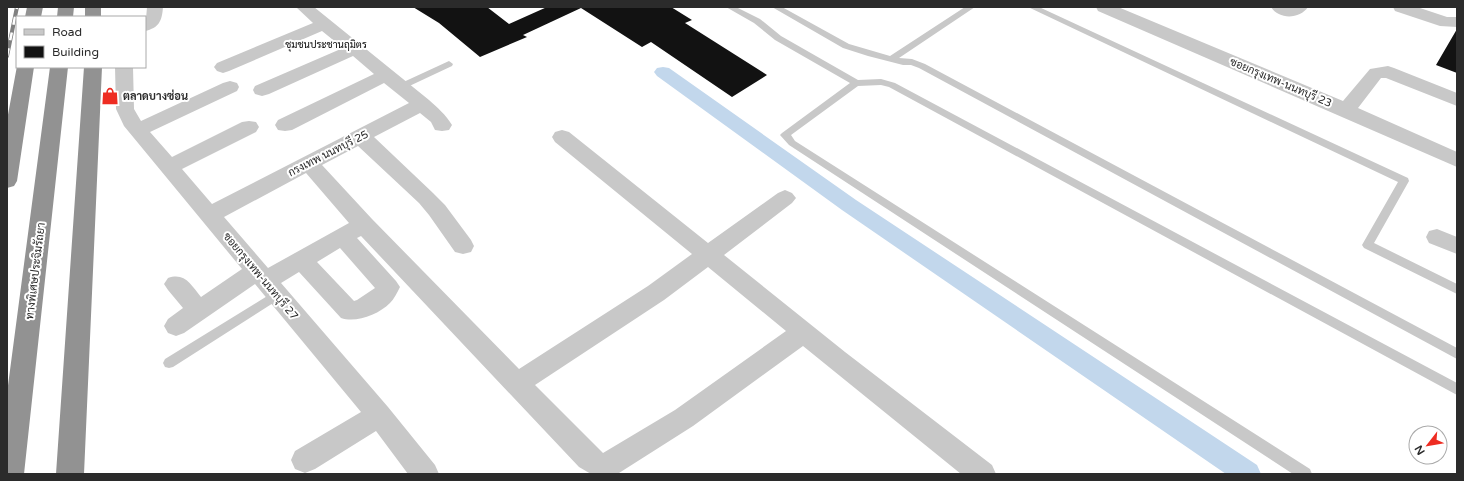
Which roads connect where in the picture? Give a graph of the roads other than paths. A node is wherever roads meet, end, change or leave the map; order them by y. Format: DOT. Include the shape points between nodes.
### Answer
graph roads {
  1 [pos="155,7"];
  2 [pos="304,7"];
  3 [pos="730,7"];
  4 [pos="776,7"];
  5 [pos="971,7"];
  6 [pos="1032,7"];
  7 [pos="1104,7"];
  8 [pos="1279,7"];
  9 [pos="1300,7"];
  10 [pos="1401,7"];
  11 [pos="1457,22"];
  12 [pos="324,24"];
  13 [pos="146,25"];
  14 [pos="354,49"];
  15 [pos="892,59"];
  16 [pos="449,64"];
  17 [pos="223,67"];
  18 [pos="25,68"];
  19 [pos="59,68"];
  20 [pos="93,68"];
  21 [pos="124,68"];
  22 [pos="385,75"];
  23 [pos="856,83"];
  24 [pos="230,87"];
  25 [pos="400,87"];
  26 [pos="262,90"];
  27 [pos="1457,100"];
  28 [pos="422,104"];
  29 [pos="1346,110"];
  30 [pos="285,125"];
  31 [pos="442,125"];
  32 [pos="249,127"];
  33 [pos="138,130"];
  34 [pos="360,136"];
  35 [pos="562,137"];
  36 [pos="1457,160"];
  37 [pos="308,163"];
  38 [pos="169,167"];
  39 [pos="7,181"];
  40 [pos="785,198"];
  41 [pos="209,215"];
  42 [pos="364,225"];
  43 [pos="343,237"];
  44 [pos="1437,237"];
  45 [pos="463,246"];
  46 [pos="1457,246"];
  47 [pos="709,255"];
  48 [pos="302,260"];
  49 [pos="266,282"];
  50 [pos="176,284"];
  51 [pos="1457,289"];
  52 [pos="199,310"];
  53 [pos="176,326"];
  54 [pos="804,332"];
  55 [pos="1457,354"];
  56 [pos="169,363"];
  57 [pos="518,383"];
  58 [pos="1457,389"];
  59 [pos="379,415"];
  60 [pos="304,460"];
  61 [pos="10,474"];
  62 [pos="70,474"];
  63 [pos="425,474"];
  64 [pos="982,474"];
  65 [pos="1305,474"];
  1 -- 13 [label="street" via="154,19"];
  2 -- 12 [label="street"];
  3 -- 23 [label="lane"];
  4 -- 15 [label="lane" via="846,46"];
  5 -- 15 [label="lane"];
  6 -- 51 [label="lane" via="1404,181 1368,245"];
  7 -- 29 [label="street, ซอยกรุงเทพ-นนทบุรี 23"];
  8 -- 9 [label="street" via="1290,12"];
  10 -- 11 [label="street" via="1446,22"];
  12 -- 14 [label="street"];
  12 -- 17 [label="street"];
  14 -- 22 [label="street"];
  14 -- 26 [label="street"];
  15 -- 55 [label="lane" via="922,66"];
  16 -- 25 [label="lane"];
  18 -- 39 [label="highway"];
  19 -- 61 [label="highway, ทางพิเศษประจิมรัถยา"];
  20 -- 62 [label="highway"];
  21 -- 33 [label="street, ซอยกรุงเทพ-นนทบุรี 27" via="126,110"];
  22 -- 25 [label="street"];
  22 -- 30 [label="street"];
  23 -- 58 [label="lane" via="881,82 892,85"];
  23 -- 65 [label="lane" via="788,131 785,135 788,140"];
  24 -- 33 [label="street"];
  25 -- 28 [label="street"];
  27 -- 29 [label="street" via="1388,72 1382,72 1376,73"];
  28 -- 31 [label="street"];
  28 -- 34 [label="street, กรงเทพ นนทบุรี 25"];
  29 -- 36 [label="street, ซอยกรุงเทพ-นนทบุรี 23"];
  32 -- 38 [label="street"];
  33 -- 38 [label="street, ซอยกรุงเทพ-นนทบุรี 27"];
  34 -- 37 [label="street, กรงเทพ นนทบุรี 25"];
  34 -- 45 [label="street" via="426,198"];
  35 -- 47 [label="street"];
  37 -- 41 [label="street, กรงเทพ นนทบุรี 25"];
  37 -- 42 [label="street"];
  38 -- 41 [label="street, ซอยกรุงเทพ-นนทบุรี 27"];
  40 -- 47 [label="street"];
  41 -- 49 [label="street, ซอยกรุงเทพ-นนทบุรี 27"];
  42 -- 43 [label="street"];
  42 -- 57 [label="street"];
  43 -- 48 [label="street"];
  43 -- 48 [label="street" via="388,287 374,302 358,311 349,311"];
  44 -- 46 [label="street"];
  47 -- 54 [label="street"];
  47 -- 57 [label="street" via="656,293"];
  48 -- 49 [label="street"];
  49 -- 52 [label="street"];
  49 -- 56 [label="lane"];
  49 -- 59 [label="street, ซอยกรุงเทพ-นนทบุรี 27"];
  50 -- 52 [label="street"];
  52 -- 53 [label="street"];
  54 -- 57 [label="street" via="684,418 604,466 589,458"];
  54 -- 64 [label="street"];
  59 -- 60 [label="street"];
  59 -- 63 [label="street, ซอยกรุงเทพ-นนทบุรี 27"];
}
